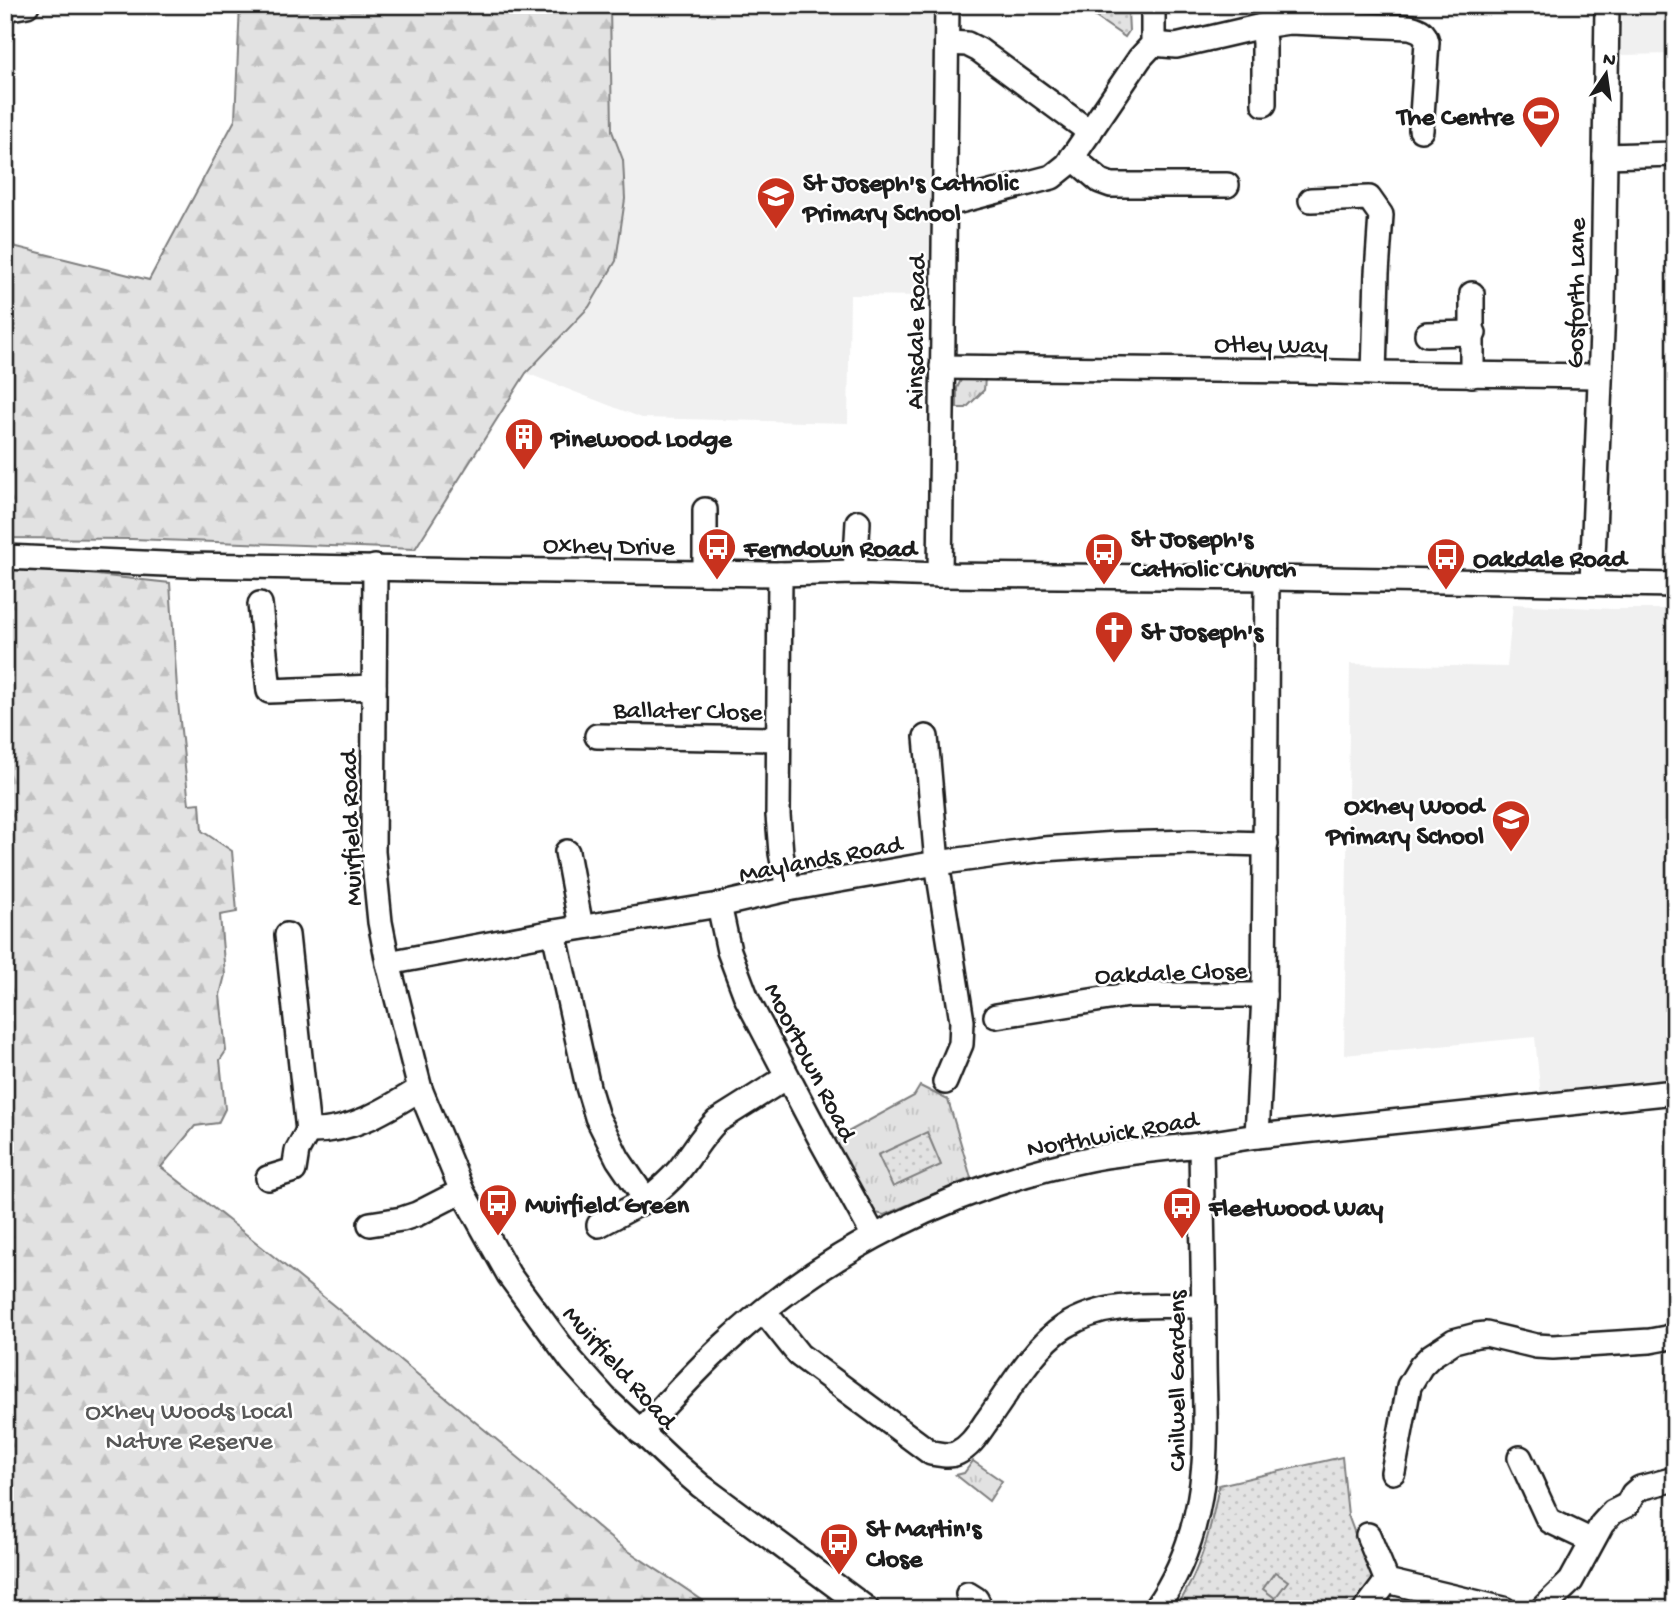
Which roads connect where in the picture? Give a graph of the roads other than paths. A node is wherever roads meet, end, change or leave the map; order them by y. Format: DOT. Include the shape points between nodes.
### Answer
graph roads {
  1 [pos="27,5"];
  2 [pos="947,5"];
  3 [pos="1153,5"];
  4 [pos="1607,5"];
  5 [pos="5,9"];
  6 [pos="1349,14"];
  7 [pos="1262,26"];
  8 [pos="947,43"];
  9 [pos="1153,44"];
  10 [pos="1264,104"];
  11 [pos="1421,130"];
  12 [pos="1090,132"];
  13 [pos="1675,154"];
  14 [pos="1605,156"];
  15 [pos="1072,157"];
  16 [pos="1227,185"];
  17 [pos="1311,200"];
  18 [pos="944,205"];
  19 [pos="1472,294"];
  20 [pos="1427,334"];
  21 [pos="1474,334"];
  22 [pos="942,367"];
  23 [pos="1374,373"];
  24 [pos="1472,375"];
  25 [pos="1600,376"];
  26 [pos="705,510"];
  27 [pos="858,522"];
  28 [pos="5,557"];
  29 [pos="374,567"];
  30 [pos="855,572"];
  31 [pos="705,573"];
  32 [pos="780,574"];
  33 [pos="940,575"];
  34 [pos="1267,578"];
  35 [pos="1592,583"];
  36 [pos="1675,585"];
  37 [pos="260,604"];
  38 [pos="374,687"];
  39 [pos="597,736"];
  40 [pos="926,737"];
  41 [pos="778,739"];
  42 [pos="1266,844"];
  43 [pos="567,852"];
  44 [pos="937,863"];
  45 [pos="788,889"];
  46 [pos="719,905"];
  47 [pos="581,928"];
  48 [pos="554,932"];
  49 [pos="287,936"];
  50 [pos="388,963"];
  51 [pos="1264,995"];
  52 [pos="996,1016"];
  53 [pos="787,1077"];
  54 [pos="945,1082"];
  55 [pos="420,1089"];
  56 [pos="1674,1095"];
  57 [pos="308,1131"];
  58 [pos="1257,1136"];
  59 [pos="1201,1144"];
  60 [pos="268,1178"];
  61 [pos="462,1191"];
  62 [pos="646,1200"];
  63 [pos="370,1224"];
  64 [pos="599,1225"];
  65 [pos="874,1236"];
  66 [pos="1204,1306"];
  67 [pos="764,1311"];
  68 [pos="1675,1334"];
  69 [pos="640,1432"];
  70 [pos="1520,1458"];
  71 [pos="1393,1472"];
  72 [pos="1675,1479"];
  73 [pos="1368,1535"];
  74 [pos="1592,1541"];
  75 [pos="1387,1581"];
  76 [pos="1476,1605"];
  77 [pos="867,1609"];
  78 [pos="1155,1609"];
  79 [pos="1366,1609"];
  80 [pos="1504,1609"];
  81 [pos="1542,1609"];
  1 -- 5 [label="street"];
  2 -- 8 [label="street, Ainsdale Road"];
  3 -- 9 [label="street"];
  4 -- 14 [label="street, Gosforth Lane"];
  6 -- 7 [label="street"];
  6 -- 11 [label="street" via="1410,27 1426,36"];
  7 -- 9 [label="street" via="1176,46"];
  7 -- 10 [label="street"];
  8 -- 12 [label="street" via="979,50"];
  8 -- 18 [label="street, Ainsdale Road"];
  9 -- 12 [label="street"];
  12 -- 15 [label="street"];
  13 -- 14 [label="street"];
  14 -- 25 [label="street, Gosforth Lane"];
  15 -- 16 [label="street" via="1111,185"];
  15 -- 18 [label="street" via="1052,177"];
  17 -- 23 [label="street" via="1369,198 1381,215"];
  18 -- 22 [label="street, Ainsdale Road"];
  19 -- 21 [label="street"];
  20 -- 21 [label="street"];
  21 -- 24 [label="street"];
  22 -- 23 [label="street, Otley Way"];
  22 -- 33 [label="street, Ainsdale Road"];
  23 -- 24 [label="street, Otley Way"];
  24 -- 25 [label="street, Otley Way"];
  25 -- 35 [label="street, Gosforth Lane"];
  26 -- 31 [label="street"];
  27 -- 30 [label="street"];
  28 -- 29 [label="street, Oxhey Drive"];
  29 -- 31 [label="street, Oxhey Drive"];
  29 -- 38 [label="street, Muirfield Road"];
  30 -- 32 [label="street, Oxhey Drive"];
  30 -- 33 [label="street, Oxhey Drive"];
  31 -- 32 [label="street, Oxhey Drive"];
  32 -- 41 [label="street"];
  33 -- 34 [label="street, Oxhey Drive"];
  34 -- 35 [label="street, Oxhey Drive"];
  34 -- 42 [label="street"];
  35 -- 36 [label="street, Oxhey Drive"];
  37 -- 38 [label="street" via="269,691"];
  38 -- 50 [label="street, Muirfield Road" via="373,852"];
  39 -- 41 [label="street, Ballater Close"];
  40 -- 44 [label="street"];
  41 -- 45 [label="street" via="778,815"];
  42 -- 44 [label="street, Maylands Road" via="1117,844"];
  42 -- 51 [label="street"];
  43 -- 47 [label="street"];
  44 -- 45 [label="street, Maylands Road"];
  44 -- 54 [label="street" via="962,1021 961,1044"];
  45 -- 46 [label="street, Maylands Road"];
  46 -- 47 [label="street, Maylands Road"];
  46 -- 53 [label="street, Moortown Road" via="736,973"];
  47 -- 48 [label="street, Maylands Road"];
  48 -- 50 [label="street, Maylands Road"];
  48 -- 62 [label="street" via="597,1117"];
  49 -- 57 [label="street"];
  50 -- 55 [label="street, Muirfield Road"];
  51 -- 52 [label="street, Oakdale Close" via="1128,995"];
  51 -- 58 [label="street"];
  53 -- 62 [label="street" via="717,1121 667,1184"];
  53 -- 65 [label="street, Moortown Road"];
  55 -- 57 [label="street" via="372,1117 323,1132"];
  55 -- 61 [label="street, Muirfield Road"];
  56 -- 58 [label="street, Northwick Road"];
  57 -- 60 [label="street" via="297,1151 294,1170"];
  58 -- 59 [label="street, Northwick Road"];
  59 -- 65 [label="street, Northwick Road" via="1123,1153 1012,1178"];
  59 -- 66 [label="street, Chilwell Gardens"];
  61 -- 63 [label="street" via="417,1214"];
  61 -- 69 [label="street, Muirfield Road" via="509,1275 537,1314 572,1361"];
  62 -- 64 [label="street"];
  65 -- 67 [label="street, Northwick Road" via="818,1269"];
  66 -- 67 [label="street" via="1110,1308 1062,1328 1032,1358 974,1440 946,1455 931,1453 799,1355"];
  66 -- 78 [label="street, Chilwell Gardens" via="1205,1462 1200,1499 1181,1564"];
  67 -- 69 [label="street, Northwick Road" via="688,1380"];
  68 -- 71 [label="street" via="1650,1341 1553,1347 1486,1334 1454,1341 1431,1356 1409,1386"];
  69 -- 77 [label="street, Muirfield Road" via="701,1486"];
  70 -- 74 [label="street" via="1550,1521"];
  72 -- 74 [label="street" via="1640,1488 1628,1505 1602,1524"];
  73 -- 75 [label="street"];
  74 -- 81 [label="street" via="1571,1581"];
  75 -- 76 [label="street"];
  75 -- 79 [label="street"];
  76 -- 80 [label="street"];
}
